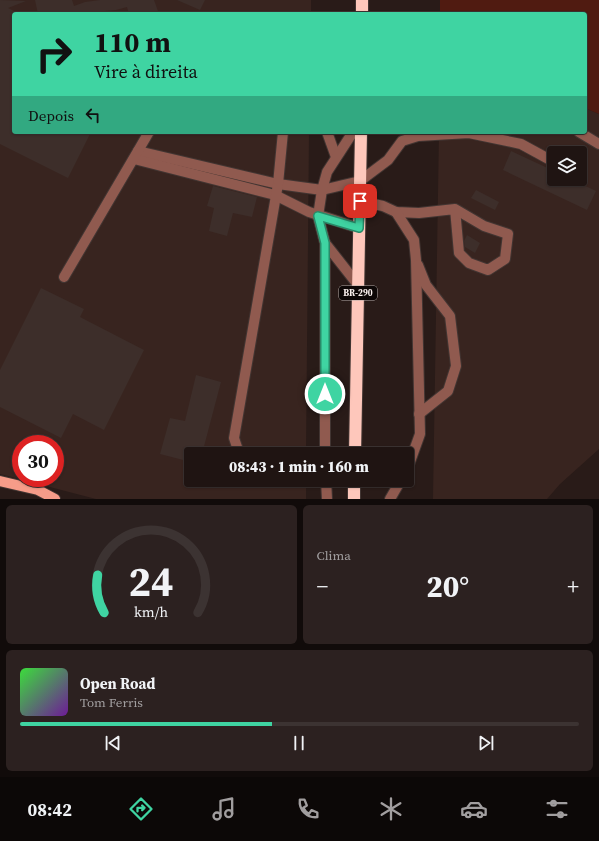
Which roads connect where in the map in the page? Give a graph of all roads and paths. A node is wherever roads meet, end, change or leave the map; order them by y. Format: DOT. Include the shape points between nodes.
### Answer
graph roads {
  1 [pos="362,0"];
  2 [pos="362,12"];
  3 [pos="148,134"];
  4 [pos="283,134"];
  5 [pos="328,134"];
  6 [pos="352,134"];
  7 [pos="361,134"];
  8 [pos="439,134"];
  9 [pos="476,134"];
  10 [pos="582,134"];
  11 [pos="599,144"];
  12 [pos="136,155"];
  13 [pos="336,157"];
  14 [pos="547,158"];
  15 [pos="360,180"];
  16 [pos="278,184"];
  17 [pos="322,190"];
  18 [pos="275,195"];
  19 [pos="360,201"];
  20 [pos="455,209"];
  21 [pos="396,212"];
  22 [pos="318,216"];
  23 [pos="359,228"];
  24 [pos="325,243"];
  25 [pos="416,260"];
  26 [pos="64,277"];
  27 [pos="358,284"];
  28 [pos="419,414"];
  29 [pos="237,447"];
  30 [pos="325,447"];
  31 [pos="355,447"];
  32 [pos="414,451"];
  33 [pos="0,481"];
  34 [pos="326,487"];
  35 [pos="354,487"];
  36 [pos="397,487"];
  37 [pos="56,499"];
  38 [pos="327,499"];
  39 [pos="354,499"];
  40 [pos="390,499"];
  1 -- 2 [label="highway"];
  3 -- 12 [label="street"];
  4 -- 16 [label="street"];
  5 -- 13 [label="street"];
  6 -- 13 [label="street"];
  7 -- 15 [label="highway, BR-290"];
  8 -- 15 [label="street" via="402,141 388,160"];
  9 -- 14 [label="street" via="521,144"];
  10 -- 11 [label="street"];
  12 -- 16 [label="street"];
  12 -- 18 [label="street"];
  12 -- 26 [label="street"];
  13 -- 17 [label="street" via="327,172"];
  15 -- 17 [label="street"];
  15 -- 19 [label="highway, BR-290"];
  16 -- 17 [label="street"];
  16 -- 18 [label="street"];
  17 -- 22 [label="street"];
  18 -- 22 [label="street"];
  18 -- 29 [label="street" via="234,438"];
  19 -- 21 [label="street"];
  19 -- 23 [label="highway, BR-290"];
  20 -- 20 [label="street" via="484,226 508,234 505,259 488,270 470,263 459,253"];
  20 -- 21 [label="street" via="419,213"];
  21 -- 25 [label="street" via="414,240"];
  22 -- 23 [label="street"];
  22 -- 24 [label="street"];
  23 -- 27 [label="highway, BR-290"];
  24 -- 27 [label="street"];
  24 -- 30 [label="street"];
  25 -- 28 [label="street"];
  25 -- 28 [label="street" via="426,285 450,316 456,366 448,391"];
  27 -- 31 [label="highway, BR-290"];
  28 -- 32 [label="street" via="420,434"];
  33 -- 37 [label="main road" via="38,490"];
  34 -- 38 [label="street"];
  35 -- 39 [label="highway"];
  36 -- 40 [label="street"];
}
